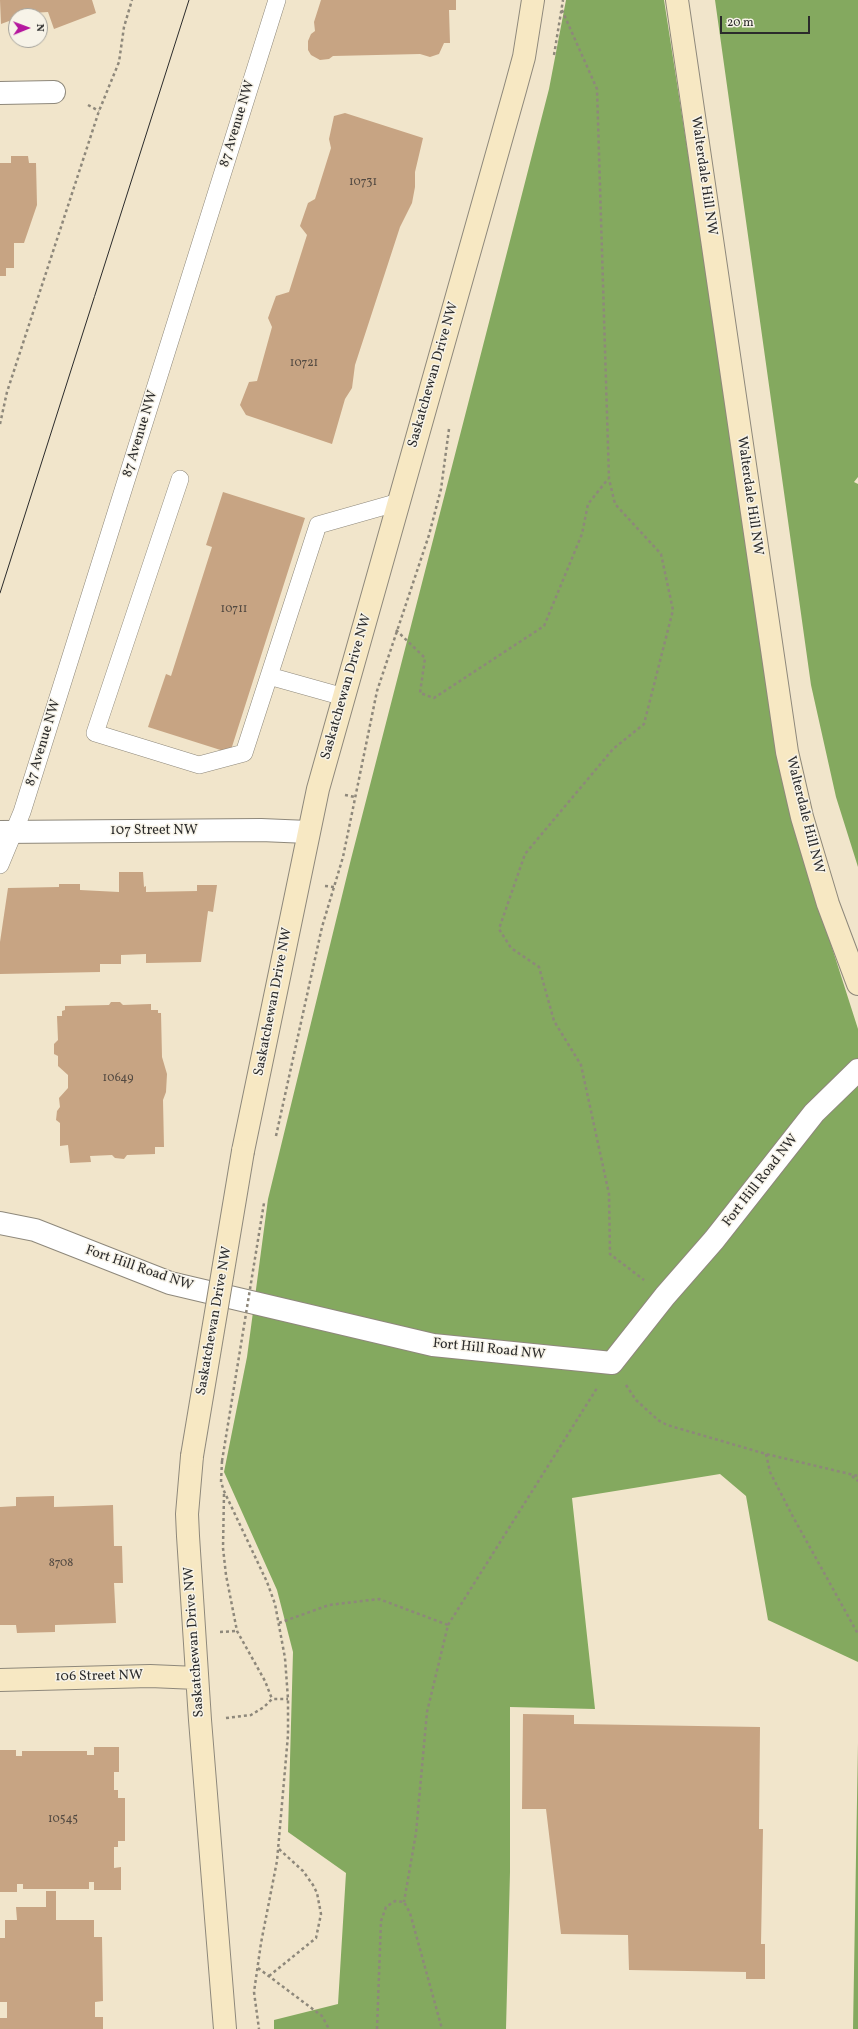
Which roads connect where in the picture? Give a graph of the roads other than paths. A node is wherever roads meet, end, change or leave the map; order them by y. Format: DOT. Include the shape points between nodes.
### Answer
graph roads {
  1 [pos="277,0"];
  2 [pos="533,0"];
  3 [pos="678,0"];
  4 [pos="54,92"];
  5 [pos="0,93"];
  6 [pos="180,479"];
  7 [pos="399,502"];
  8 [pos="269,676"];
  9 [pos="344,697"];
  10 [pos="7,832"];
  11 [pos="308,832"];
  12 [pos="0,865"];
  13 [pos="858,984"];
  14 [pos="858,1070"];
  15 [pos="0,1223"];
  16 [pos="197,1678"];
  17 [pos="0,1680"];
  18 [pos="225,2029"];
  1 -- 10 [label="lane, 87 Avenue NW" via="22,812"];
  2 -- 7 [label="main road, Saskatchewan Drive NW" via="524,57"];
  3 -- 13 [label="main road, Walterdale Hill NW" via="787,752 802,817 828,904"];
  4 -- 5 [label="street"];
  6 -- 8 [label="lane" via="94,733 199,765 244,753"];
  7 -- 8 [label="lane" via="318,525"];
  7 -- 9 [label="main road, Saskatchewan Drive NW"];
  8 -- 9 [label="lane"];
  9 -- 11 [label="main road, Saskatchewan Drive NW"];
  10 -- 11 [label="street, 107 Street NW"];
  10 -- 12 [label="lane, 87 Avenue NW"];
  11 -- 16 [label="main road, Saskatchewan Drive NW, bridge" via="243,1151 192,1456 187,1514"];
  14 -- 15 [label="street, Fort Hill Road NW" via="814,1113 714,1240 612,1363 433,1345 170,1283 35,1230"];
  16 -- 17 [label="main road, 106 Street NW" via="150,1676"];
  16 -- 18 [label="main road, Saskatchewan Drive NW"];
}
